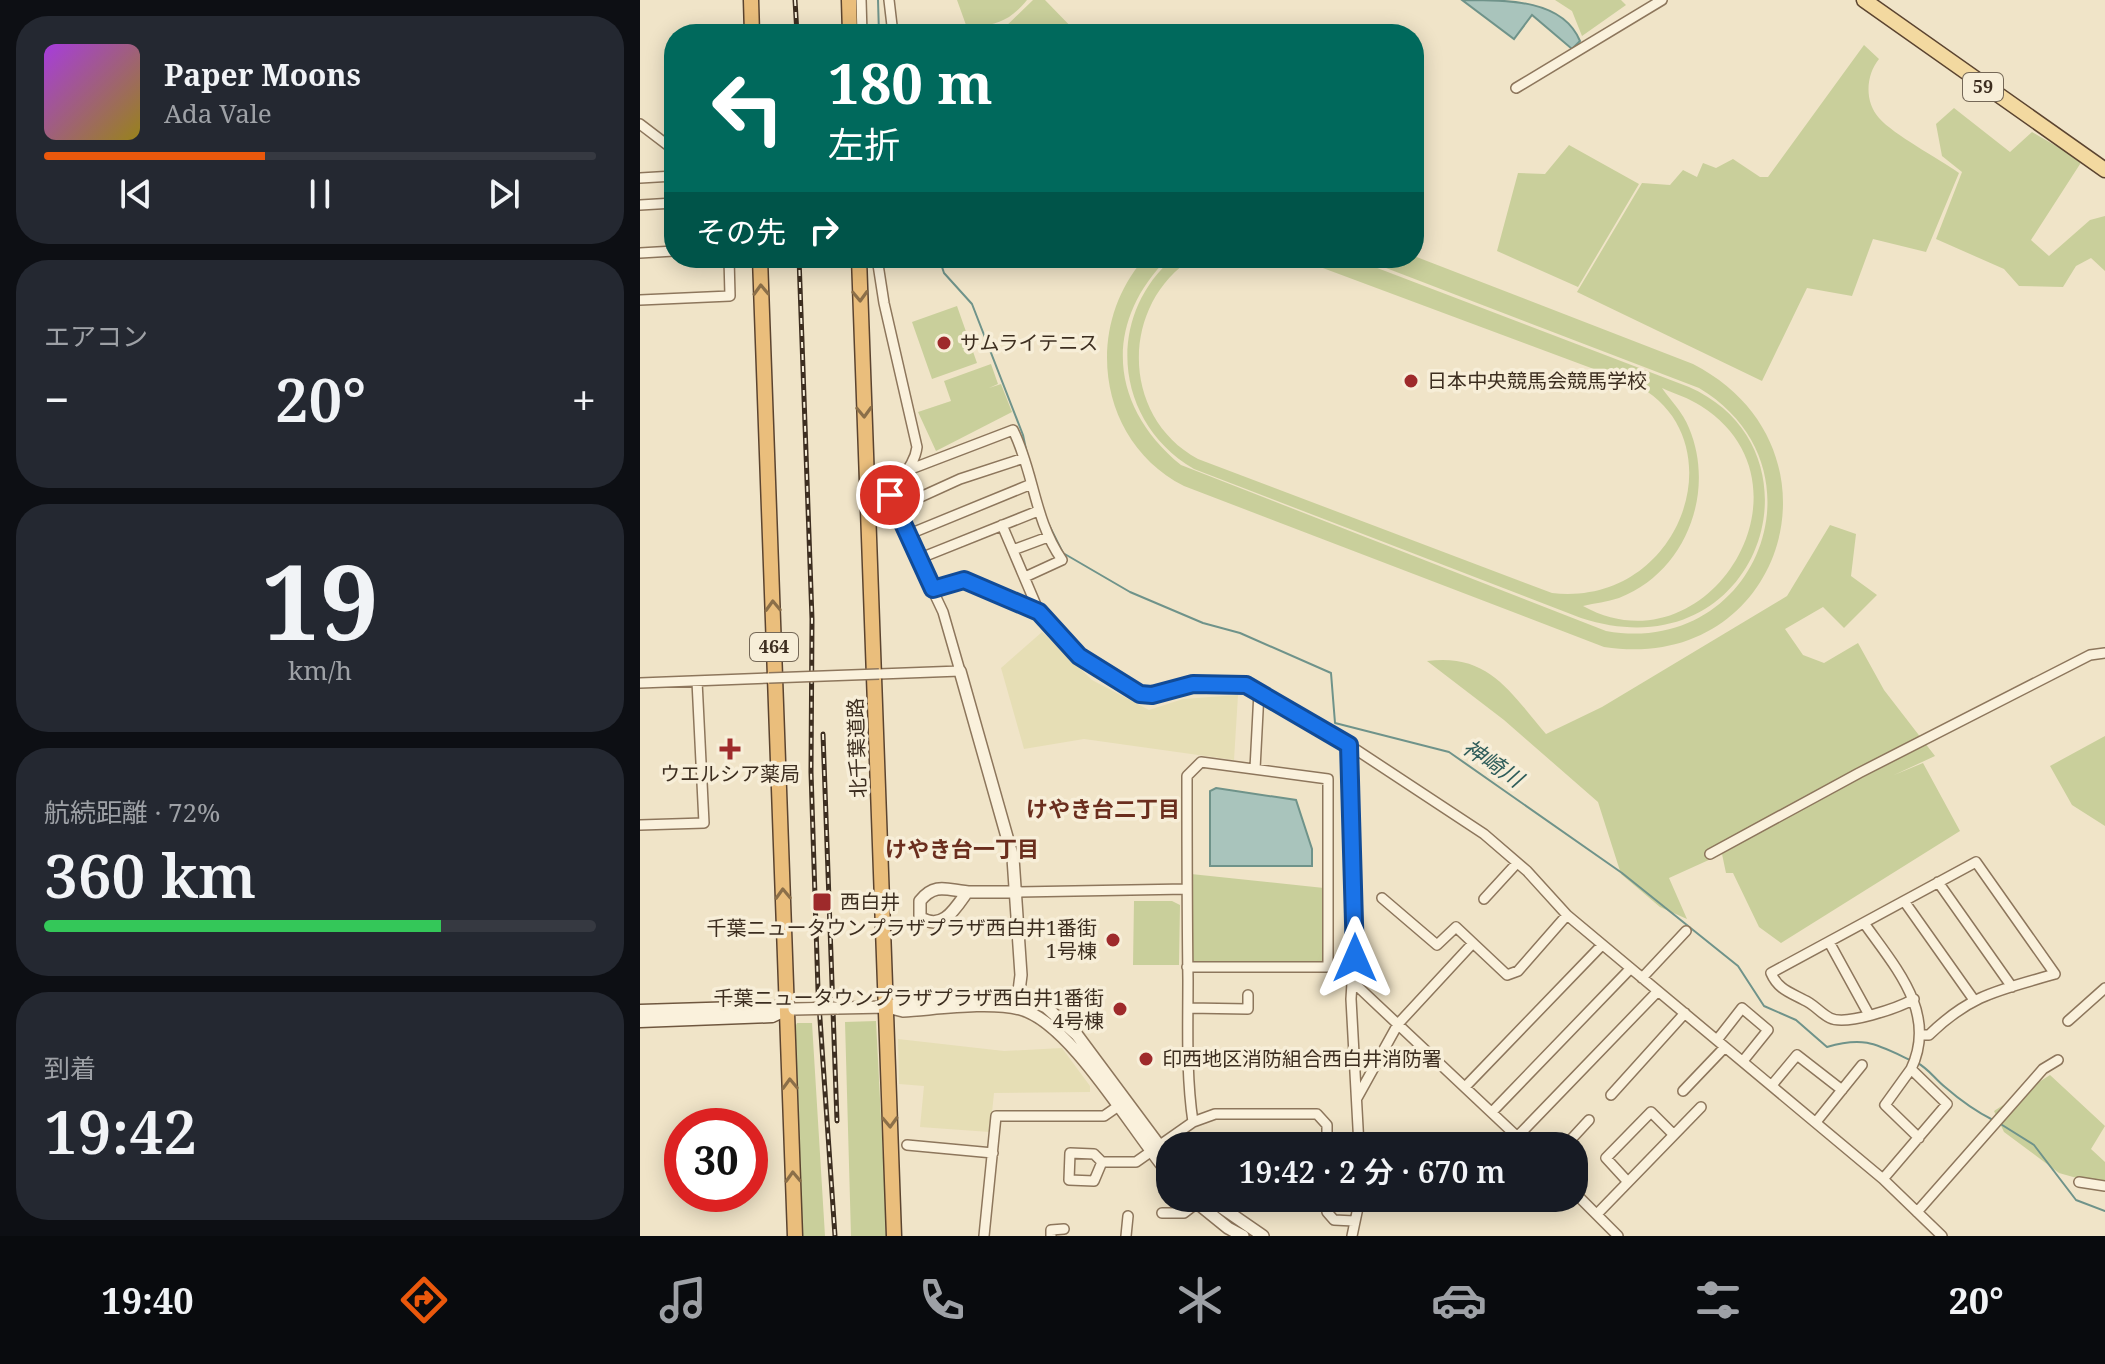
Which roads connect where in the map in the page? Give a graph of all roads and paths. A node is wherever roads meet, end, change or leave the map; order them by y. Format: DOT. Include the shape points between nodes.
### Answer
graph roads {
  1 [pos="751,0"];
  2 [pos="849,0"];
  3 [pos="861,0"];
  4 [pos="889,0"];
  5 [pos="1662,0"];
  6 [pos="1864,0"];
  7 [pos="752,24"];
  8 [pos="850,24"];
  9 [pos="862,24"];
  10 [pos="892,24"];
  11 [pos="1516,88"];
  12 [pos="642,130"];
  13 [pos="664,144"];
  14 [pos="2105,170"];
  15 [pos="664,177"];
  16 [pos="640,178"];
  17 [pos="664,204"];
  18 [pos="640,205"];
  19 [pos="664,252"];
  20 [pos="640,253"];
  21 [pos="729,268"];
  22 [pos="760,268"];
  23 [pos="859,268"];
  24 [pos="879,268"];
  25 [pos="640,300"];
  26 [pos="1024,458"];
  27 [pos="911,469"];
  28 [pos="1029,485"];
  29 [pos="894,509"];
  30 [pos="1038,511"];
  31 [pos="1002,525"];
  32 [pos="907,535"];
  33 [pos="1048,537"];
  34 [pos="1013,550"];
  35 [pos="918,559"];
  36 [pos="1025,577"];
  37 [pos="933,589"];
  38 [pos="1039,612"];
  39 [pos="2105,653"];
  40 [pos="960,671"];
  41 [pos="697,681"];
  42 [pos="640,683"];
  43 [pos="1259,692"];
  44 [pos="1349,745"];
  45 [pos="1255,769"];
  46 [pos="640,825"];
  47 [pos="1710,854"];
  48 [pos="1517,863"];
  49 [pos="1938,882"];
  50 [pos="1187,889"];
  51 [pos="967,892"];
  52 [pos="1018,892"];
  53 [pos="1382,898"];
  54 [pos="1484,899"];
  55 [pos="1904,901"];
  56 [pos="1567,915"];
  57 [pos="1864,923"];
  58 [pos="1686,931"];
  59 [pos="1829,942"];
  60 [pos="1473,943"];
  61 [pos="1602,945"];
  62 [pos="1187,967"];
  63 [pos="1630,969"];
  64 [pos="1642,978"];
  65 [pos="1354,983"];
  66 [pos="2012,987"];
  67 [pos="2105,988"];
  68 [pos="1658,991"];
  69 [pos="1020,995"];
  70 [pos="1248,995"];
  71 [pos="1914,999"];
  72 [pos="1974,1000"];
  73 [pos="883,1007"];
  74 [pos="1015,1008"];
  75 [pos="1188,1008"];
  76 [pos="791,1009"];
  77 [pos="640,1011"];
  78 [pos="1685,1013"];
  79 [pos="1868,1013"];
  80 [pos="640,1021"];
  81 [pos="2068,1021"];
  82 [pos="1398,1024"];
  83 [pos="1922,1035"];
  84 [pos="1721,1043"];
  85 [pos="2058,1060"];
  86 [pos="1743,1061"];
  87 [pos="1862,1065"];
  88 [pos="1911,1069"];
  89 [pos="1772,1085"];
  90 [pos="1465,1087"];
  91 [pos="1842,1090"];
  92 [pos="1683,1091"];
  93 [pos="1611,1095"];
  94 [pos="1357,1098"];
  95 [pos="1117,1107"];
  96 [pos="1701,1107"];
  97 [pos="1492,1112"];
  98 [pos="1589,1120"];
  99 [pos="1193,1122"];
  100 [pos="1816,1122"];
  101 [pos="1179,1132"];
  102 [pos="1327,1132"];
  103 [pos="1358,1132"];
  104 [pos="1512,1132"];
  105 [pos="1522,1132"];
  106 [pos="1578,1132"];
  107 [pos="1673,1134"];
  108 [pos="1919,1138"];
  109 [pos="907,1145"];
  110 [pos="1156,1149"];
  111 [pos="993,1153"];
  112 [pos="1102,1162"];
  113 [pos="1883,1179"];
  114 [pos="1628,1182"];
  115 [pos="2079,1182"];
  116 [pos="2105,1186"];
  117 [pos="1588,1205"];
  118 [pos="1185,1212"];
  119 [pos="1214,1212"];
  120 [pos="1220,1212"];
  121 [pos="1327,1212"];
  122 [pos="1356,1212"];
  123 [pos="1917,1212"];
  124 [pos="1162,1213"];
  125 [pos="1597,1214"];
  126 [pos="1128,1216"];
  127 [pos="1354,1221"];
  128 [pos="1064,1229"];
  129 [pos="795,1236"];
  130 [pos="894,1236"];
  131 [pos="984,1236"];
  132 [pos="1051,1236"];
  133 [pos="1126,1236"];
  134 [pos="1243,1236"];
  135 [pos="1263,1236"];
  136 [pos="1352,1236"];
  137 [pos="1618,1236"];
  138 [pos="1942,1236"];
  1 -- 7 [label="highway"];
  2 -- 8 [label="highway"];
  3 -- 9 [label="street"];
  4 -- 10 [label="street"];
  5 -- 11 [label="street"];
  6 -- 14 [label="main road, 59"];
  12 -- 13 [label="street"];
  15 -- 16 [label="street"];
  17 -- 18 [label="street"];
  19 -- 20 [label="street"];
  21 -- 25 [label="street" via="730,296"];
  76 -- 22 [label="highway, 464, one-way"];
  23 -- 73 [label="highway, 北千葉道路, one-way"];
  24 -- 27 [label="street" via="917,447"];
  26 -- 27 [label="street" via="1013,430"];
  26 -- 28 [label="street"];
  26 -- 29 [label="street"];
  27 -- 29 [label="street" via="890,495"];
  28 -- 30 [label="street"];
  28 -- 32 [label="street"];
  29 -- 32 [label="street"];
  30 -- 31 [label="street"];
  30 -- 33 [label="street"];
  31 -- 34 [label="street"];
  31 -- 35 [label="street"];
  32 -- 35 [label="street"];
  33 -- 34 [label="street"];
  33 -- 36 [label="street" via="1062,560"];
  34 -- 36 [label="street"];
  35 -- 37 [label="street"];
  36 -- 38 [label="street"];
  37 -- 38 [label="street" via="964,580"];
  37 -- 40 [label="street"];
  38 -- 43 [label="street" via="1086,661 1140,694 1217,682"];
  39 -- 47 [label="street" via="2090,655"];
  40 -- 41 [label="street, bridge"];
  40 -- 52 [label="street"];
  41 -- 42 [label="street"];
  41 -- 46 [label="street" via="704,823"];
  43 -- 44 [label="street"];
  43 -- 45 [label="street"];
  44 -- 48 [label="street" via="1484,834"];
  44 -- 65 [label="street"];
  45 -- 50 [label="street" via="1201,762 1187,776"];
  45 -- 62 [label="street" via="1328,779 1328,967"];
  48 -- 54 [label="street"];
  48 -- 56 [label="street"];
  49 -- 55 [label="street"];
  49 -- 66 [label="street"];
  49 -- 66 [label="street" via="1976,862 2055,974"];
  50 -- 52 [label="street"];
  50 -- 62 [label="street"];
  51 -- 52 [label="street"];
  52 -- 69 [label="street"];
  53 -- 60 [label="street" via="1437,945 1456,927"];
  55 -- 57 [label="street"];
  55 -- 72 [label="street"];
  56 -- 60 [label="street" via="1518,971 1507,975"];
  56 -- 61 [label="street"];
  57 -- 59 [label="street"];
  57 -- 71 [label="street"];
  58 -- 64 [label="street"];
  59 -- 79 [label="street"];
  59 -- 79 [label="street" via="1771,973 1777,986 1833,1020"];
  60 -- 82 [label="street"];
  61 -- 63 [label="street"];
  61 -- 90 [label="street"];
  62 -- 75 [label="street"];
  63 -- 64 [label="street"];
  63 -- 97 [label="street"];
  64 -- 68 [label="street"];
  65 -- 82 [label="street"];
  65 -- 94 [label="street"];
  66 -- 72 [label="street"];
  67 -- 81 [label="street"];
  68 -- 78 [label="street"];
  68 -- 105 [label="street"];
  69 -- 73 [label="street"];
  69 -- 74 [label="street"];
  69 -- 110 [label="street" via="1046,1007 1071,1028"];
  70 -- 75 [label="street" via="1248,1009"];
  71 -- 79 [label="street"];
  71 -- 83 [label="street"];
  72 -- 83 [label="street"];
  73 -- 74 [label="street"];
  73 -- 76 [label="street, bridge"];
  73 -- 130 [label="highway, 北千葉道路, one-way"];
  74 -- 95 [label="street" via="1042,1018 1064,1035"];
  75 -- 99 [label="street"];
  76 -- 77 [label="main road"];
  76 -- 80 [label="main road" via="772,1016"];
  129 -- 76 [label="highway, 464, one-way"];
  78 -- 84 [label="street"];
  78 -- 93 [label="street"];
  82 -- 90 [label="street"];
  82 -- 94 [label="street"];
  83 -- 88 [label="street"];
  84 -- 86 [label="street"];
  84 -- 86 [label="street" via="1742,1008 1768,1030"];
  84 -- 92 [label="street"];
  85 -- 123 [label="street" via="2043,1069"];
  86 -- 89 [label="street"];
  87 -- 91 [label="street"];
  88 -- 108 [label="street" via="1885,1105"];
  88 -- 108 [label="street" via="1947,1104"];
  89 -- 91 [label="street" via="1797,1055"];
  89 -- 100 [label="street"];
  90 -- 97 [label="street"];
  91 -- 100 [label="street"];
  94 -- 103 [label="street"];
  95 -- 110 [label="street"];
  95 -- 111 [label="street" via="1104,1116 996,1116"];
  96 -- 107 [label="street"];
  97 -- 104 [label="street"];
  98 -- 106 [label="street"];
  99 -- 101 [label="street"];
  99 -- 102 [label="street" via="1215,1114 1317,1114"];
  100 -- 113 [label="street"];
  107 -- 114 [label="street"];
  107 -- 114 [label="street" via="1651,1112 1606,1158"];
  108 -- 113 [label="street"];
  109 -- 111 [label="street"];
  110 -- 112 [label="street" via="1136,1162"];
  111 -- 131 [label="street"];
  113 -- 123 [label="street"];
  114 -- 125 [label="street"];
  115 -- 116 [label="street"];
  117 -- 125 [label="street"];
  118 -- 124 [label="street"];
  119 -- 134 [label="street"];
  120 -- 135 [label="street"];
  121 -- 127 [label="street" via="1334,1220"];
  122 -- 127 [label="street"];
  123 -- 138 [label="street"];
  125 -- 137 [label="street"];
  126 -- 133 [label="street"];
  127 -- 136 [label="street"];
  128 -- 132 [label="street" via="1051,1230"];
}
